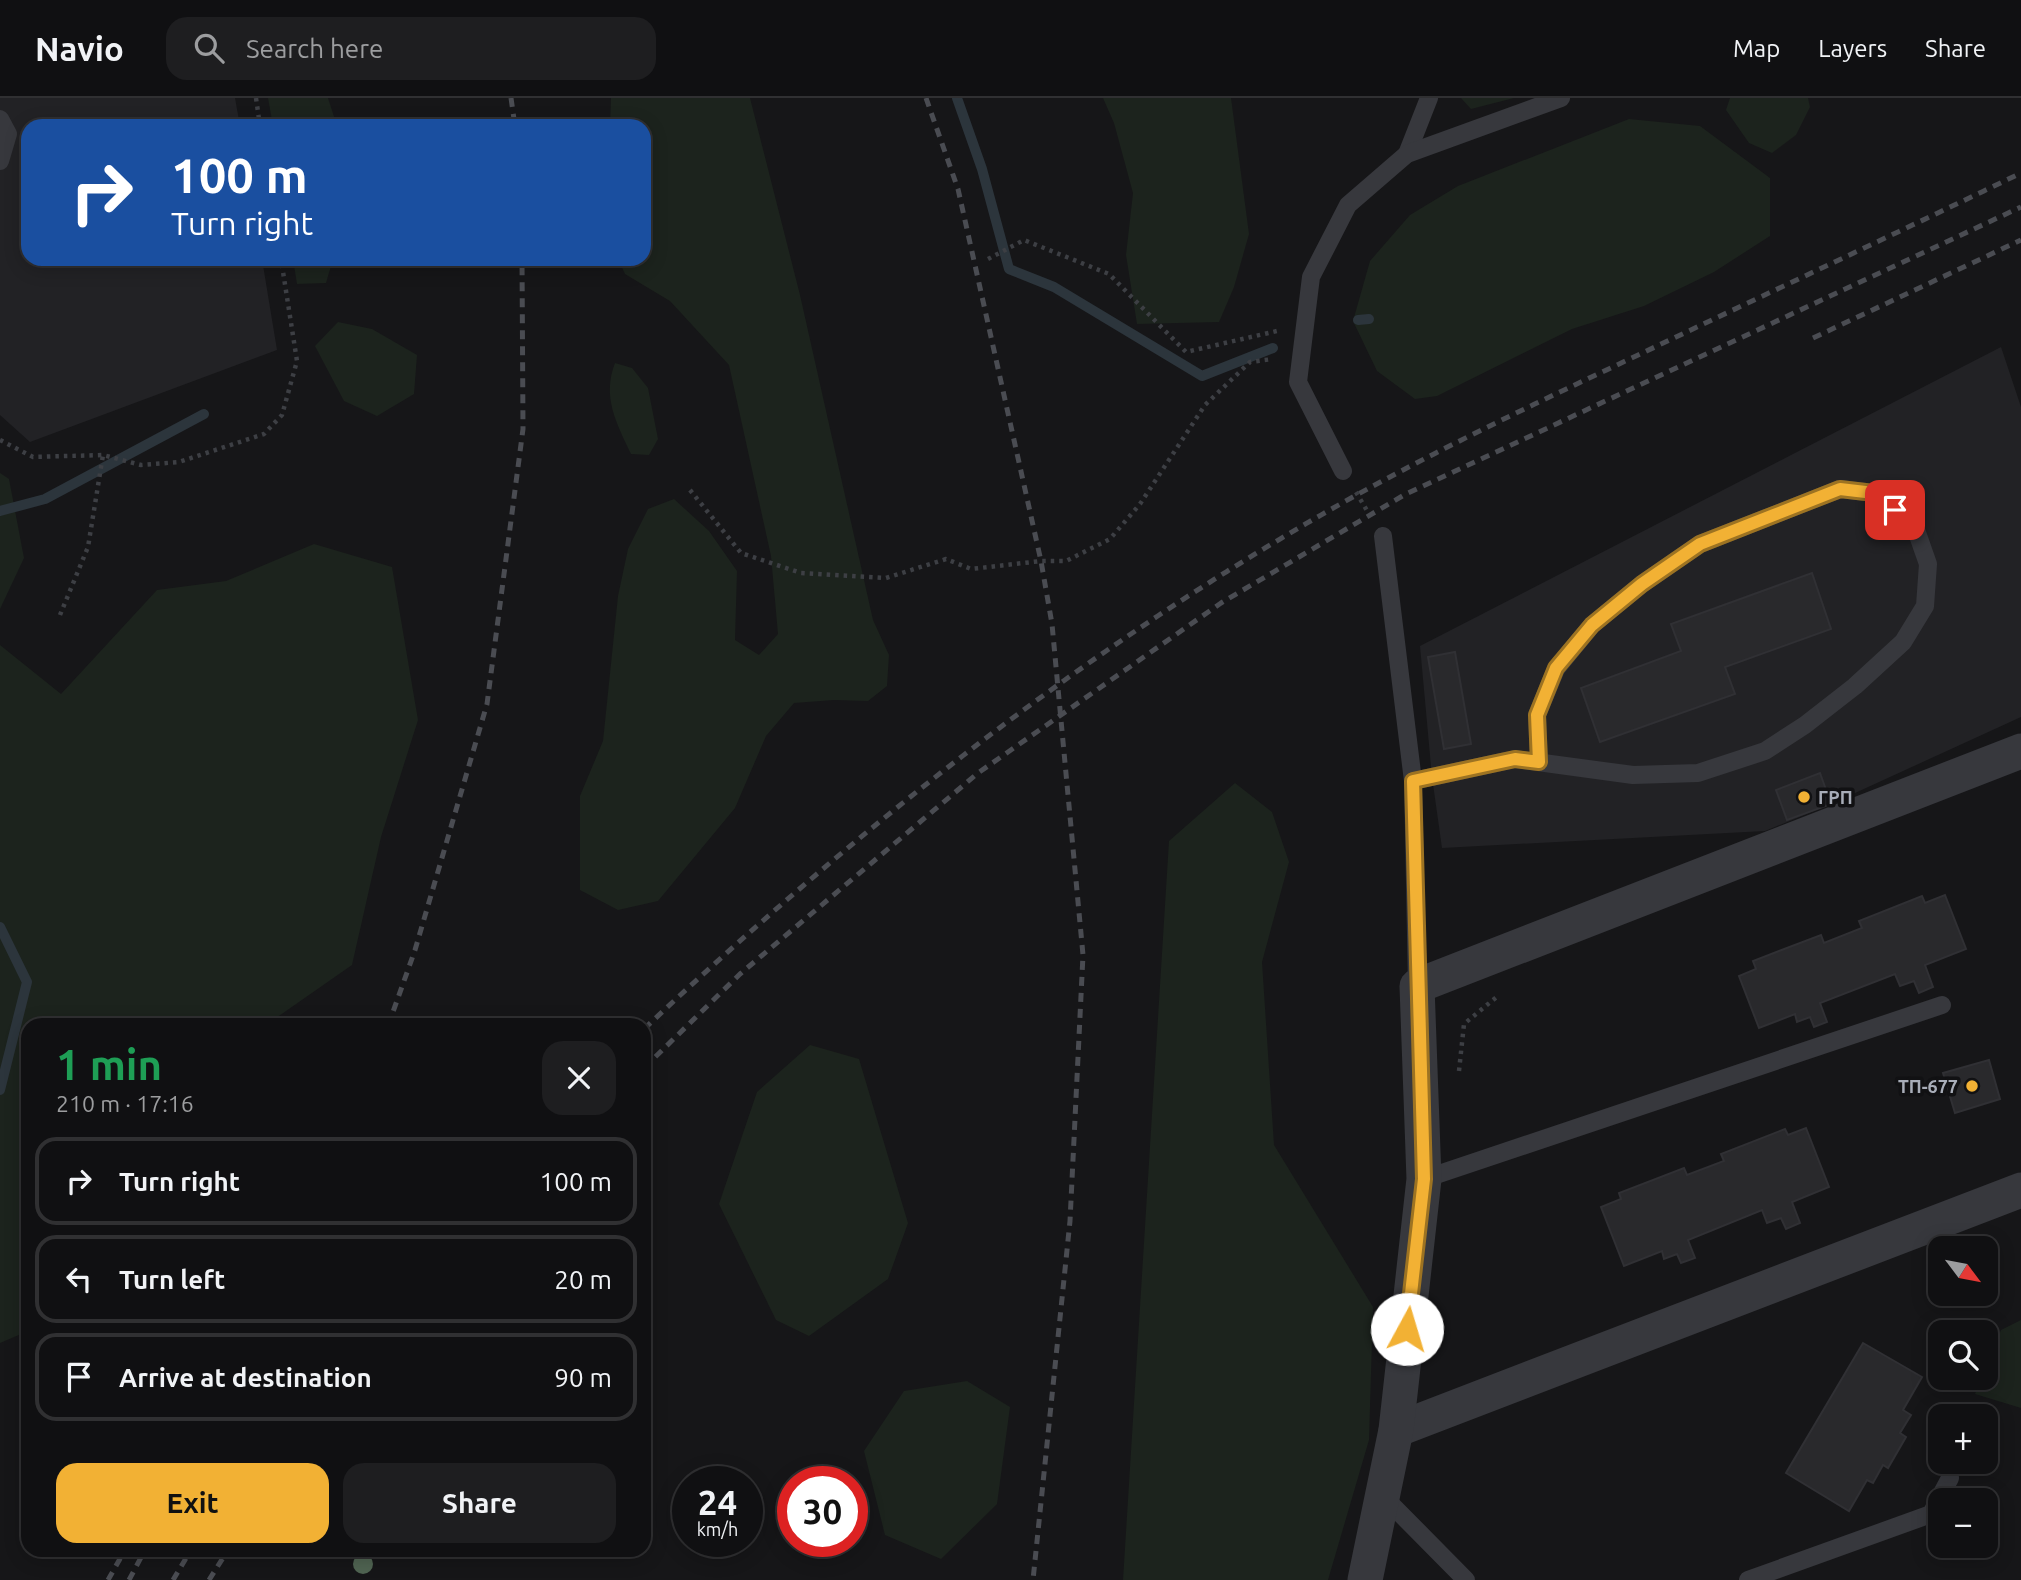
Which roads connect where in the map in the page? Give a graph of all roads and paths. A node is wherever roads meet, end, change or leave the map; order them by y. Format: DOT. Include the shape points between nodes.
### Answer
graph roads {
  1 [pos="256,98"];
  2 [pos="1429,98"];
  3 [pos="1561,98"];
  4 [pos="0,119"];
  5 [pos="259,119"];
  6 [pos="1407,153"];
  7 [pos="0,161"];
  8 [pos="988,259"];
  9 [pos="282,266"];
  10 [pos="1305,323"];
  11 [pos="1302,355"];
  12 [pos="0,440"];
  13 [pos="103,455"];
  14 [pos="1343,471"];
  15 [pos="690,490"];
  16 [pos="1383,536"];
  17 [pos="60,615"];
  18 [pos="2021,751"];
  19 [pos="1539,762"];
  20 [pos="1413,781"];
  21 [pos="1417,986"];
  22 [pos="1510,991"];
  23 [pos="1942,1005"];
  24 [pos="1458,1077"];
  25 [pos="1424,1179"];
  26 [pos="2021,1190"];
  27 [pos="1396,1430"];
  28 [pos="1950,1478"];
  29 [pos="1382,1495"];
  30 [pos="1365,1580"];
  31 [pos="1466,1580"];
  32 [pos="1748,1580"];
  1 -- 5 [label="path"];
  2 -- 6 [label="lane"];
  3 -- 6 [label="lane"];
  4 -- 7 [label="lane" via="8,134"];
  6 -- 10 [label="lane" via="1348,205 1311,276"];
  8 -- 10 [label="path" via="1024,240 1109,274 1185,352"];
  9 -- 13 [label="path" via="297,361 282,415 264,434 179,462 141,465"];
  10 -- 11 [label="lane"];
  11 -- 14 [label="lane" via="1298,382"];
  11 -- 15 [label="path" via="1250,362 1205,405 1140,504 1110,539 1066,561 971,569 946,559 886,578 801,573 741,553"];
  12 -- 13 [label="path" via="33,457"];
  13 -- 17 [label="path" via="88,547"];
  14 -- 16 [label="path"];
  16 -- 20 [label="lane"];
  18 -- 21 [label="street"];
  19 -- 19 [label="lane" via="1633,775 1698,773 1765,751 1855,686 1903,642 1925,606 1928,564 1915,527 1874,493 1840,489 1700,544 1592,625 1556,668 1537,715"];
  19 -- 20 [label="lane" via="1515,759"];
  20 -- 21 [label="lane"];
  21 -- 25 [label="street"];
  22 -- 24 [label="path" via="1497,996 1464,1024"];
  23 -- 25 [label="lane"];
  25 -- 27 [label="street"];
  26 -- 27 [label="street"];
  27 -- 29 [label="street"];
  28 -- 32 [label="lane" via="1931,1514"];
  29 -- 30 [label="street"];
  29 -- 31 [label="lane"];
}
